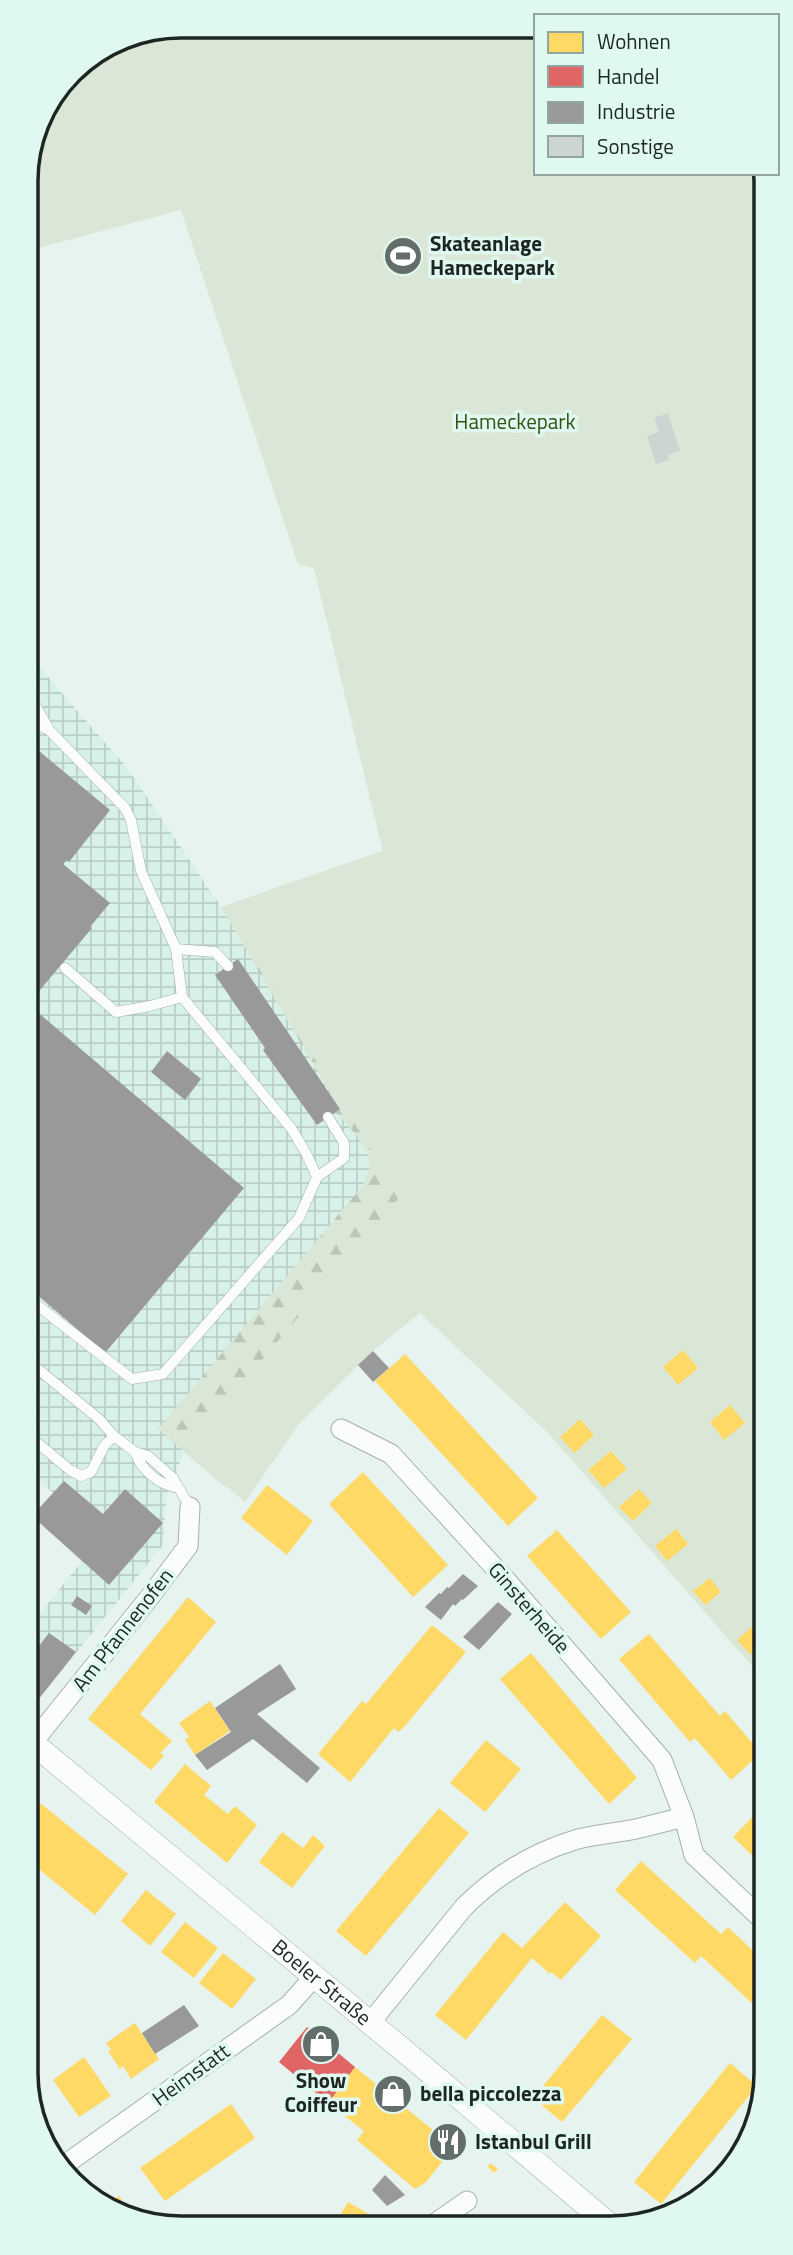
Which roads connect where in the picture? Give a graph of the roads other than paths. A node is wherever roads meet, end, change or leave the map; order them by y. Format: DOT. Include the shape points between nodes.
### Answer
graph roads {
  1 [pos="39,711"];
  2 [pos="39,725"];
  3 [pos="50,730"];
  4 [pos="176,949"];
  5 [pos="228,966"];
  6 [pos="65,968"];
  7 [pos="182,997"];
  8 [pos="328,1117"];
  9 [pos="317,1177"];
  10 [pos="38,1306"];
  11 [pos="38,1369"];
  12 [pos="341,1429"];
  13 [pos="114,1436"];
  14 [pos="38,1444"];
  15 [pos="190,1507"];
  16 [pos="38,1734"];
  17 [pos="38,1751"];
  18 [pos="684,1817"];
  19 [pos="754,1912"];
  20 [pos="314,1977"];
  21 [pos="370,2023"];
  22 [pos="69,2162"];
  23 [pos="467,2201"];
  24 [pos="445,2216"];
  25 [pos="599,2216"];
  1 -- 3 [label="lane"];
  2 -- 3 [label="lane"];
  3 -- 4 [label="lane" via="125,807 141,871"];
  4 -- 5 [label="lane" via="215,952"];
  4 -- 7 [label="lane"];
  6 -- 7 [label="lane" via="117,1012"];
  7 -- 9 [label="lane" via="291,1128"];
  8 -- 9 [label="lane" via="344,1143 344,1158"];
  9 -- 10 [label="lane" via="299,1219 163,1374 132,1380"];
  11 -- 13 [label="lane"];
  12 -- 18 [label="street, Ginsterheide" via="391,1454 505,1579 662,1760"];
  13 -- 14 [label="lane" via="91,1472 81,1476"];
  13 -- 15 [label="lane" via="166,1486 179,1488"];
  15 -- 16 [label="street, Am Pfannenofen" via="188,1546"];
  17 -- 20 [label="street, Boeler Straße"];
  18 -- 19 [label="street, Ginsterheide" via="694,1855"];
  18 -- 21 [label="street" via="580,1838 495,1879 464,1907"];
  20 -- 21 [label="street, Boeler Straße"];
  20 -- 22 [label="street, Heimstatt" via="289,2005"];
  21 -- 25 [label="street, Boeler Straße"];
  23 -- 24 [label="street"];
}
